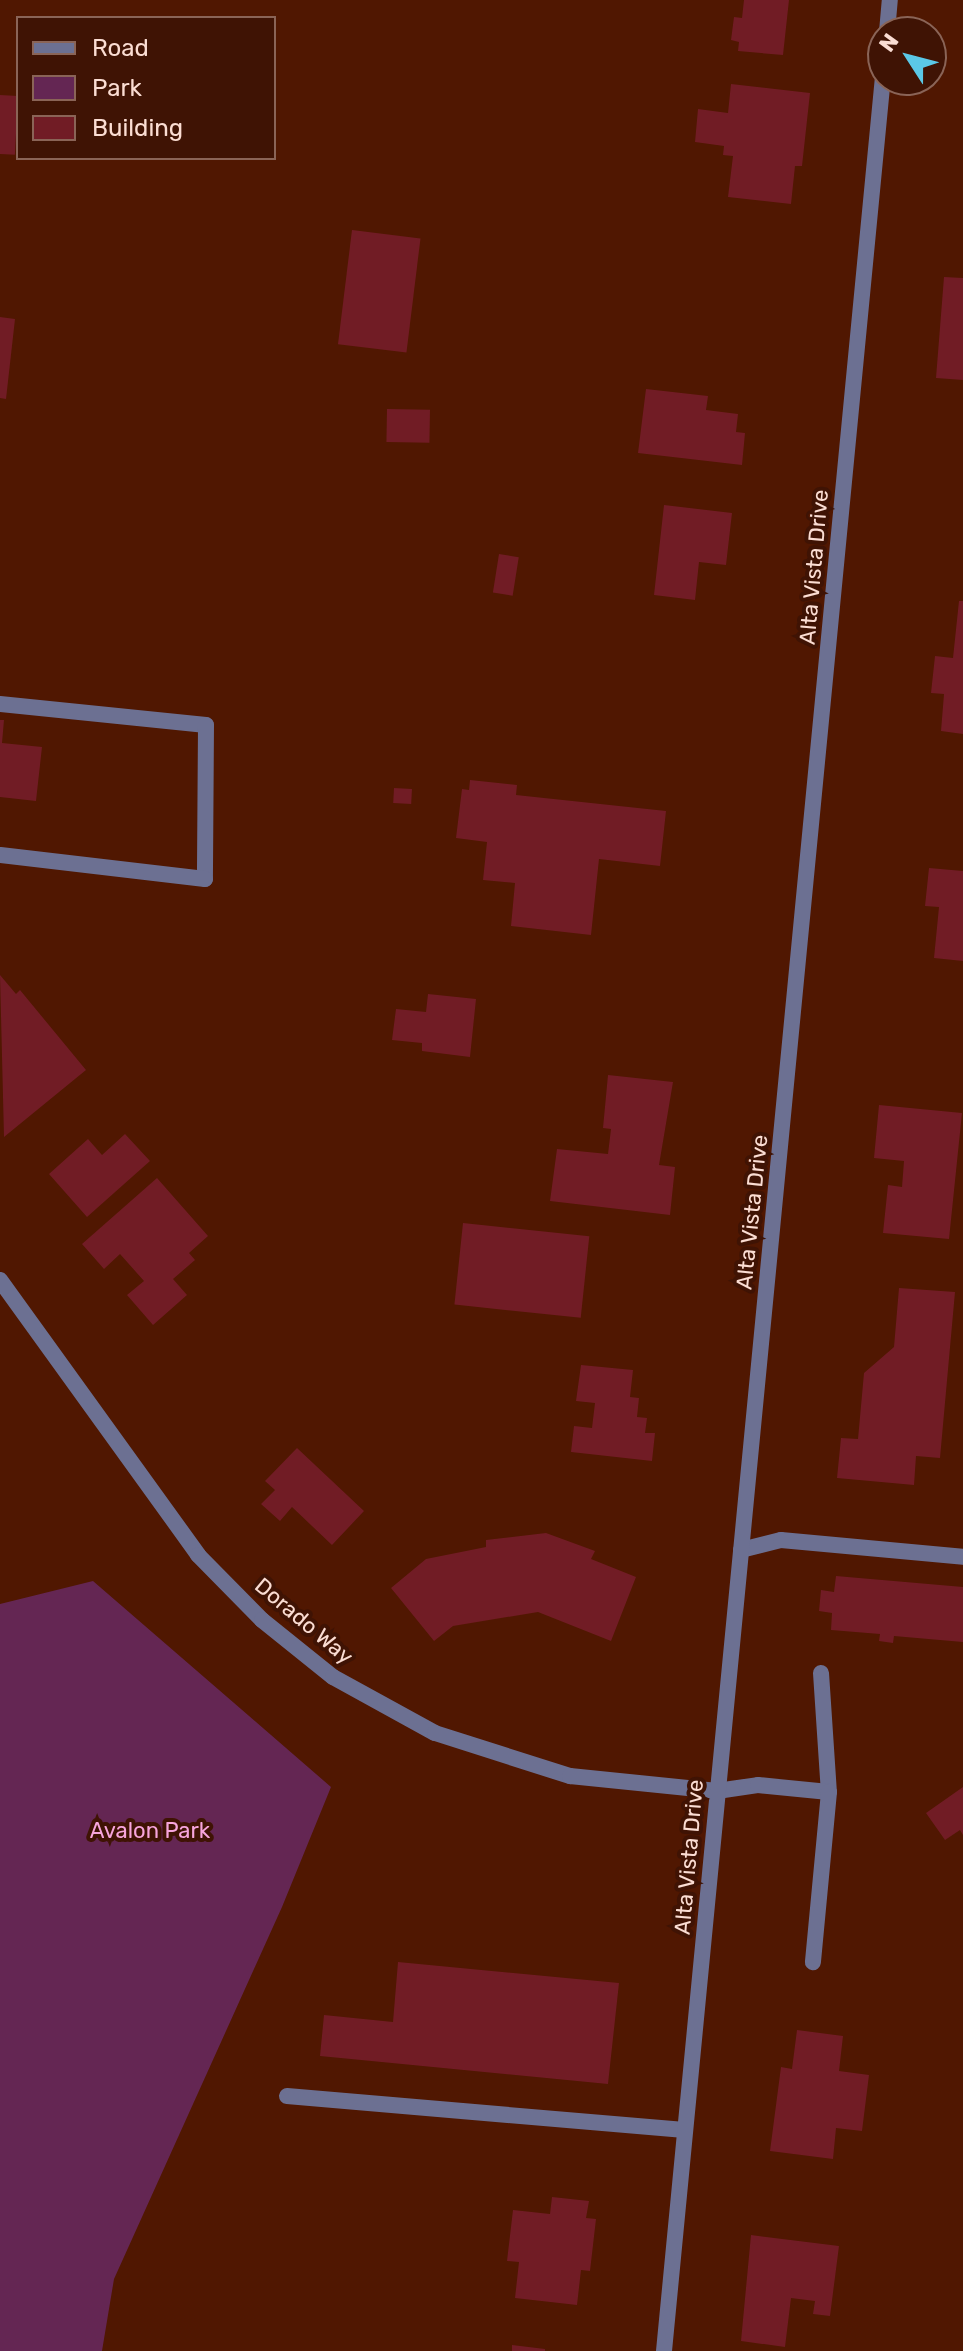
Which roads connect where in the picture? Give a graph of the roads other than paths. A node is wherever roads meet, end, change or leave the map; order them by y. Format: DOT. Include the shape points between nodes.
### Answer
graph roads {
  1 [pos="881,96"];
  2 [pos="0,704"];
  3 [pos="0,855"];
  4 [pos="0,1280"];
  5 [pos="741,1550"];
  6 [pos="963,1557"];
  7 [pos="821,1673"];
  8 [pos="717,1791"];
  9 [pos="829,1792"];
  10 [pos="813,1962"];
  11 [pos="287,2096"];
  12 [pos="685,2130"];
  13 [pos="664,2351"];
  1 -- 5 [label="street, Alta Vista Drive"];
  2 -- 3 [label="street" via="206,725 205,879"];
  4 -- 8 [label="street, Dorado Way" via="198,1555 262,1620 333,1677 435,1733 570,1776"];
  5 -- 6 [label="street" via="781,1540"];
  5 -- 8 [label="street, Alta Vista Drive"];
  7 -- 9 [label="street"];
  8 -- 9 [label="street, Dorado Way" via="758,1785"];
  8 -- 12 [label="street, Alta Vista Drive"];
  9 -- 10 [label="street"];
  11 -- 12 [label="street"];
  12 -- 13 [label="street, Alta Vista Drive"];
}
